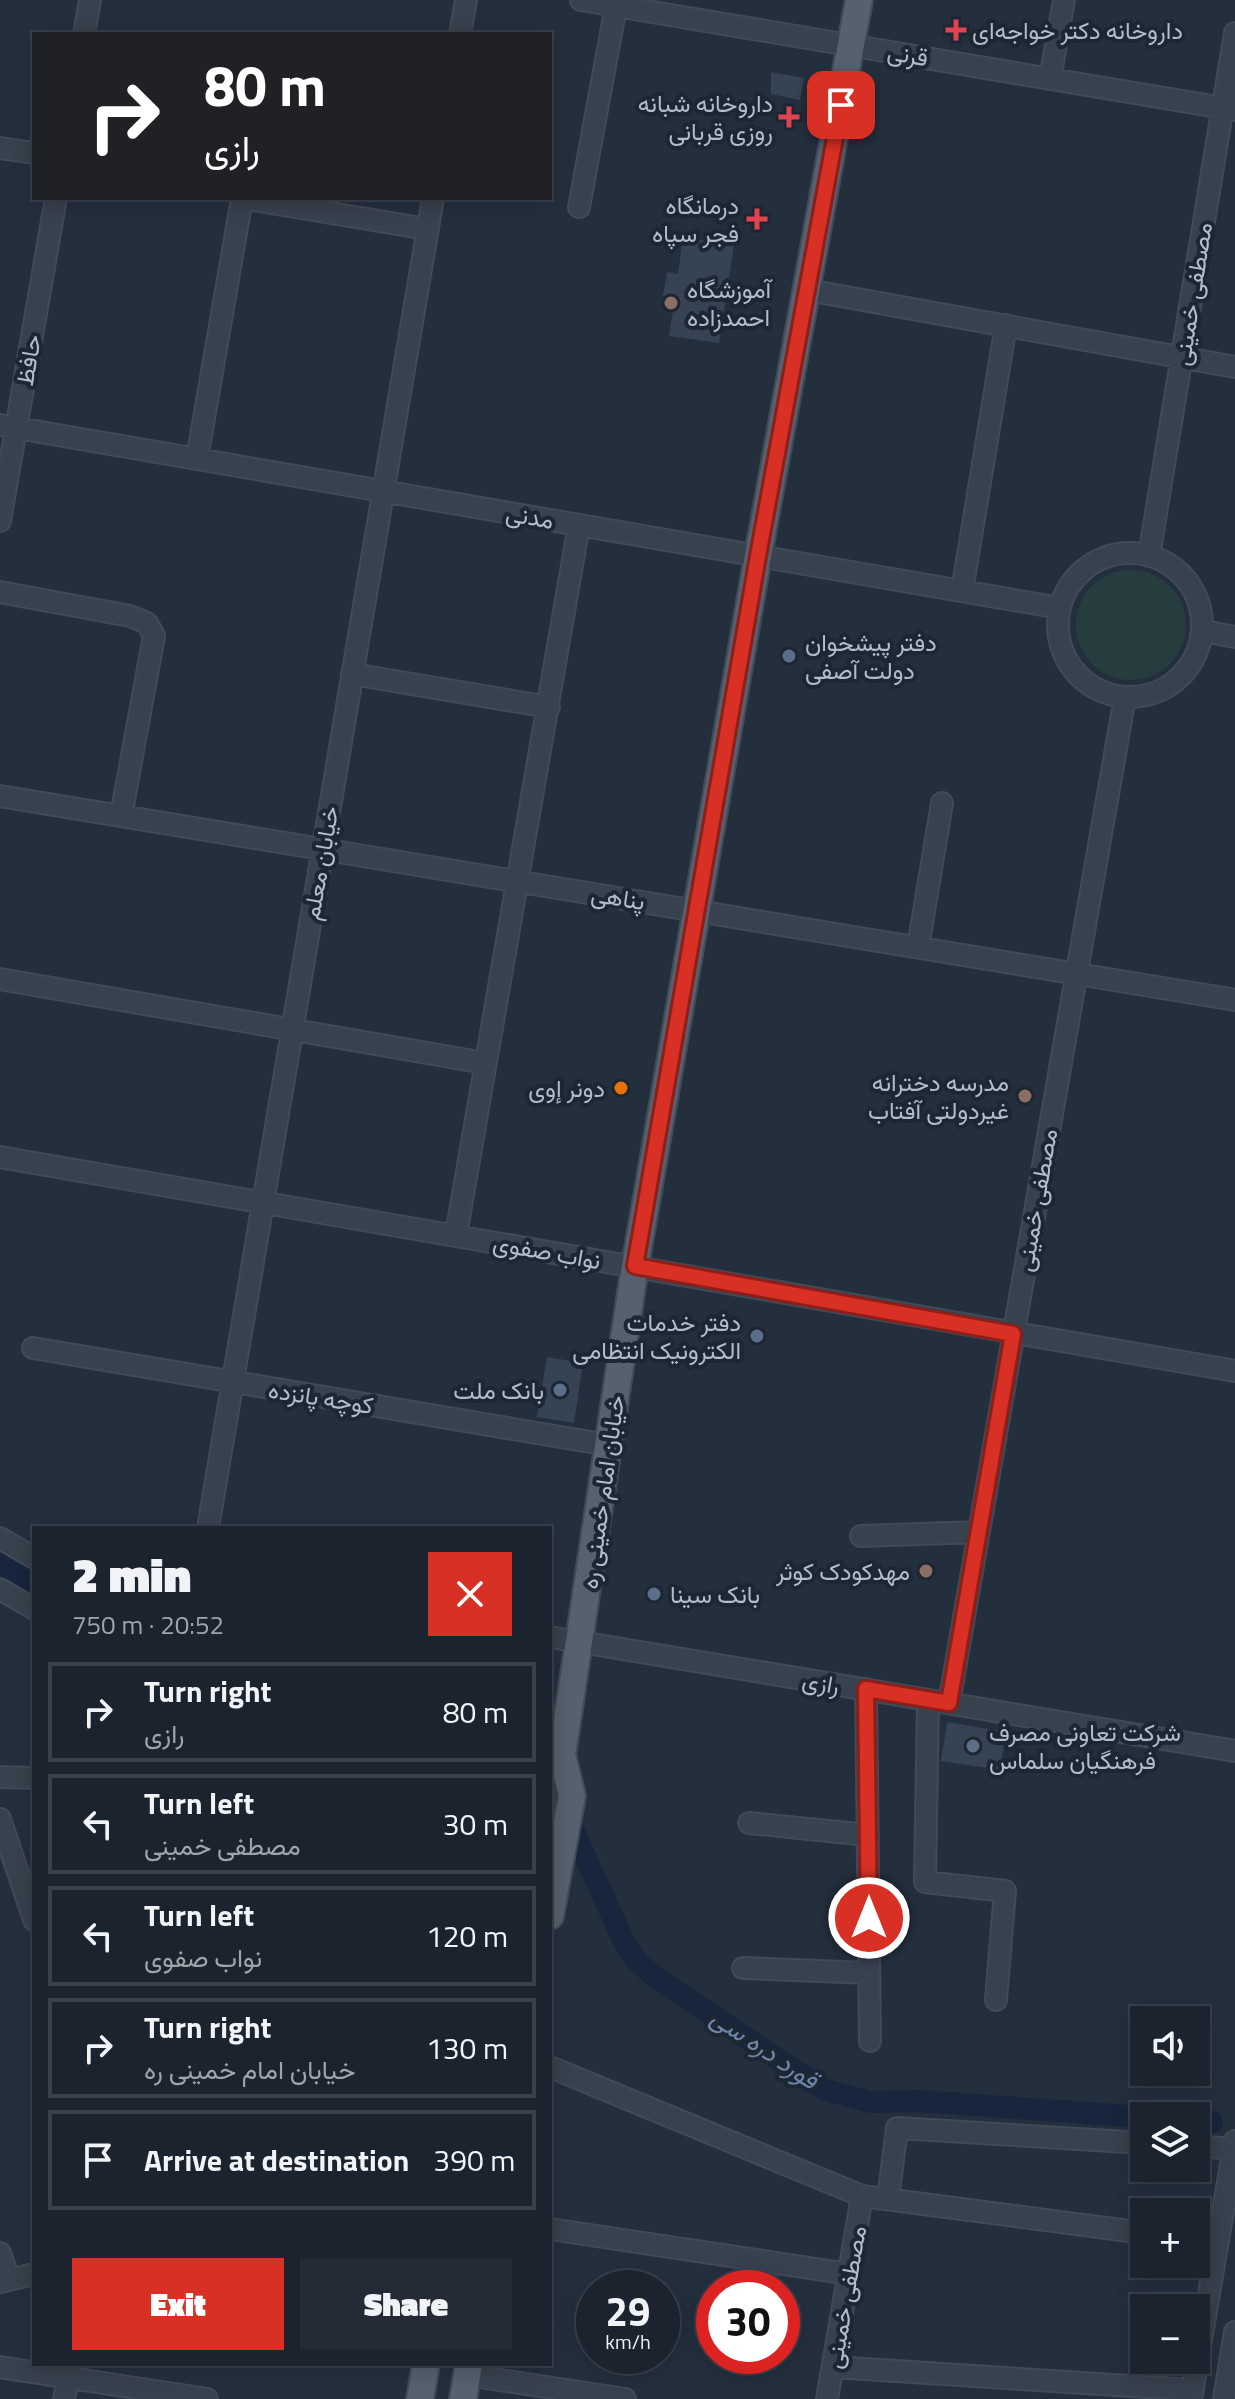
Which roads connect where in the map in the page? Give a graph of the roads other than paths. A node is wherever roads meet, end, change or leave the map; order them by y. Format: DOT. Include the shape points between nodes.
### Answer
graph roads {
  1 [pos="90,0"];
  2 [pos="466,0"];
  3 [pos="581,0"];
  4 [pos="859,0"];
  5 [pos="1064,0"];
  6 [pos="641,5"];
  7 [pos="616,6"];
  8 [pos="84,32"];
  9 [pos="460,32"];
  10 [pos="1235,33"];
  11 [pos="852,44"];
  12 [pos="1050,79"];
  13 [pos="1229,109"];
  14 [pos="0,148"];
  15 [pos="32,153"];
  16 [pos="56,200"];
  17 [pos="241,200"];
  18 [pos="253,200"];
  19 [pos="433,200"];
  20 [pos="579,207"];
  21 [pos="427,229"];
  22 [pos="807,290"];
  23 [pos="1006,325"];
  24 [pos="1182,357"];
  25 [pos="1235,367"];
  26 [pos="8,426"];
  27 [pos="197,459"];
  28 [pos="383,491"];
  29 [pos="0,521"];
  30 [pos="579,525"];
  31 [pos="758,556"];
  32 [pos="1149,556"];
  33 [pos="962,591"];
  34 [pos="0,592"];
  35 [pos="1060,608"];
  36 [pos="1203,631"];
  37 [pos="1235,637"];
  38 [pos="352,674"];
  39 [pos="1125,697"];
  40 [pos="549,707"];
  41 [pos="0,796"];
  42 [pos="942,803"];
  43 [pos="121,816"];
  44 [pos="323,849"];
  45 [pos="516,881"];
  46 [pos="697,910"];
  47 [pos="918,947"];
  48 [pos="1076,975"];
  49 [pos="0,979"];
  50 [pos="1235,1000"];
  51 [pos="293,1029"];
  52 [pos="485,1063"];
  53 [pos="0,1157"];
  54 [pos="263,1202"];
  55 [pos="456,1235"];
  56 [pos="635,1266"];
  57 [pos="1013,1334"];
  58 [pos="33,1348"];
  59 [pos="1235,1371"];
  60 [pos="233,1382"];
  61 [pos="608,1445"];
  62 [pos="208,1526"];
  63 [pos="978,1532"];
  64 [pos="861,1536"];
  65 [pos="12,1545"];
  66 [pos="32,1557"];
  67 [pos="0,1589"];
  68 [pos="32,1608"];
  69 [pos="552,1637"];
  70 [pos="581,1642"];
  71 [pos="866,1689"];
  72 [pos="938,1702"];
  73 [pos="1235,1751"];
  74 [pos="556,1762"];
  75 [pos="0,1777"];
  76 [pos="32,1778"];
  77 [pos="561,1794"];
  78 [pos="0,1819"];
  79 [pos="749,1823"];
  80 [pos="868,1835"];
  81 [pos="552,1894"];
  82 [pos="32,1914"];
  83 [pos="743,1968"];
  84 [pos="869,1973"];
  85 [pos="996,2000"];
  86 [pos="870,2041"];
  87 [pos="552,2068"];
  88 [pos="1130,2142"];
  89 [pos="1210,2146"];
  90 [pos="1235,2146"];
  91 [pos="862,2196"];
  92 [pos="888,2199"];
  93 [pos="552,2229"];
  94 [pos="1130,2231"];
  95 [pos="1210,2242"];
  96 [pos="1217,2243"];
  97 [pos="0,2253"];
  98 [pos="32,2274"];
  99 [pos="849,2274"];
  100 [pos="5,2280"];
  101 [pos="1235,2332"];
  102 [pos="426,2366"];
  103 [pos="0,2367"];
  104 [pos="833,2367"];
  105 [pos="70,2370"];
  106 [pos="466,2379"];
  107 [pos="1192,2395"];
  108 [pos="64,2399"];
  109 [pos="207,2399"];
  110 [pos="420,2399"];
  111 [pos="625,2399"];
  112 [pos="827,2399"];
  113 [pos="1224,2399"];
  1 -- 8 [label="street"];
  2 -- 9 [label="street"];
  3 -- 7 [label="street, قرنی"];
  4 -- 11 [label="main road, خیابان امام خمینی ره"];
  5 -- 12 [label="street"];
  6 -- 7 [label="street, قرنی"];
  6 -- 11 [label="street, قرنی"];
  7 -- 20 [label="street"];
  10 -- 13 [label="street, مصطفی خمینی"];
  11 -- 12 [label="street, قرنی"];
  11 -- 22 [label="main road, خیابان امام خمینی ره"];
  12 -- 13 [label="street, قرنی"];
  13 -- 24 [label="street, مصطفی خمینی"];
  14 -- 15 [label="street"];
  16 -- 26 [label="street, حافظ"];
  17 -- 27 [label="street"];
  18 -- 21 [label="street"];
  19 -- 21 [label="street, خیابان معلم"];
  21 -- 28 [label="street, خیابان معلم"];
  22 -- 23 [label="street"];
  22 -- 31 [label="main road, خیابان امام خمینی ره"];
  23 -- 24 [label="street"];
  23 -- 33 [label="street"];
  24 -- 25 [label="street"];
  24 -- 32 [label="street, مصطفی خمینی"];
  26 -- 27 [label="street, مدنی"];
  26 -- 29 [label="street, حافظ"];
  27 -- 28 [label="street, مدنی"];
  28 -- 30 [label="street, مدنی"];
  28 -- 38 [label="street, خیابان معلم"];
  30 -- 31 [label="street, مدنی"];
  30 -- 40 [label="street"];
  31 -- 33 [label="street, مدنی"];
  31 -- 46 [label="main road, خیابان امام خمینی ره"];
  32 -- 35 [label="street" via="1113,555 1093,563 1077,576"];
  32 -- 36 [label="street" via="1186,579 1197,595"];
  33 -- 35 [label="street, مدنی"];
  34 -- 43 [label="street" via="147,623 154,636"];
  35 -- 39 [label="street" via="1058,635 1078,675 1096,689"];
  36 -- 37 [label="street"];
  36 -- 39 [label="street" via="1198,652 1175,682 1158,692"];
  38 -- 40 [label="street"];
  38 -- 44 [label="street, خیابان معلم"];
  39 -- 48 [label="street, مصطفی خمینی"];
  40 -- 45 [label="street"];
  41 -- 43 [label="street, پناهی"];
  42 -- 47 [label="street"];
  43 -- 44 [label="street, پناهی"];
  44 -- 45 [label="street, پناهی"];
  44 -- 51 [label="street, خیابان معلم"];
  45 -- 46 [label="street, پناهی"];
  45 -- 52 [label="street"];
  46 -- 47 [label="street, پناهی"];
  46 -- 56 [label="main road, خیابان امام خمینی ره"];
  47 -- 48 [label="street, پناهی"];
  48 -- 50 [label="street, پناهی"];
  48 -- 57 [label="street, مصطفی خمینی"];
  49 -- 51 [label="street"];
  51 -- 52 [label="street"];
  51 -- 54 [label="street, خیابان معلم"];
  52 -- 55 [label="street"];
  53 -- 54 [label="street, نواب صفوی"];
  54 -- 55 [label="street, نواب صفوی"];
  54 -- 60 [label="street, خیابان معلم"];
  55 -- 56 [label="street, نواب صفوی"];
  56 -- 57 [label="street, نواب صفوی"];
  56 -- 61 [label="main road, خیابان امام خمینی ره"];
  57 -- 59 [label="street, نواب صفوی"];
  57 -- 63 [label="street, مصطفی خمینی"];
  58 -- 60 [label="street, کوچه پانزده"];
  60 -- 61 [label="street, کوچه پانزده"];
  60 -- 62 [label="street, خیابان معلم"];
  61 -- 70 [label="main road, خیابان امام خمینی ره"];
  63 -- 64 [label="street"];
  63 -- 72 [label="street, مصطفی خمینی"];
  65 -- 66 [label="street"];
  67 -- 68 [label="street"];
  69 -- 70 [label="street, رازی"];
  70 -- 71 [label="street, رازی"];
  70 -- 74 [label="main road, خیابان امام خمینی ره"];
  71 -- 72 [label="street, رازی"];
  71 -- 80 [label="street"];
  72 -- 73 [label="street, رازی"];
  72 -- 85 [label="street, مصطفی خمینی" via="925,1882 1005,1891"];
  74 -- 77 [label="main road"];
  75 -- 76 [label="street"];
  77 -- 81 [label="main road"];
  78 -- 82 [label="street"];
  79 -- 80 [label="street"];
  80 -- 84 [label="street"];
  83 -- 84 [label="street"];
  84 -- 86 [label="street"];
  87 -- 91 [label="street"];
  88 -- 92 [label="street" via="897,2128"];
  89 -- 90 [label="street"];
  90 -- 96 [label="street"];
  91 -- 92 [label="street"];
  91 -- 99 [label="street, مصطفی خمینی"];
  92 -- 94 [label="street"];
  93 -- 99 [label="street"];
  95 -- 96 [label="street"];
  96 -- 107 [label="street"];
  97 -- 100 [label="street"];
  98 -- 100 [label="street"];
  99 -- 104 [label="street, مصطفی خمینی"];
  101 -- 113 [label="street"];
  102 -- 110 [label="main road"];
  103 -- 105 [label="street"];
  104 -- 107 [label="street"];
  104 -- 112 [label="street, مصطفی خمینی"];
  105 -- 108 [label="street"];
  105 -- 109 [label="street"];
  106 -- 111 [label="street"];
}
